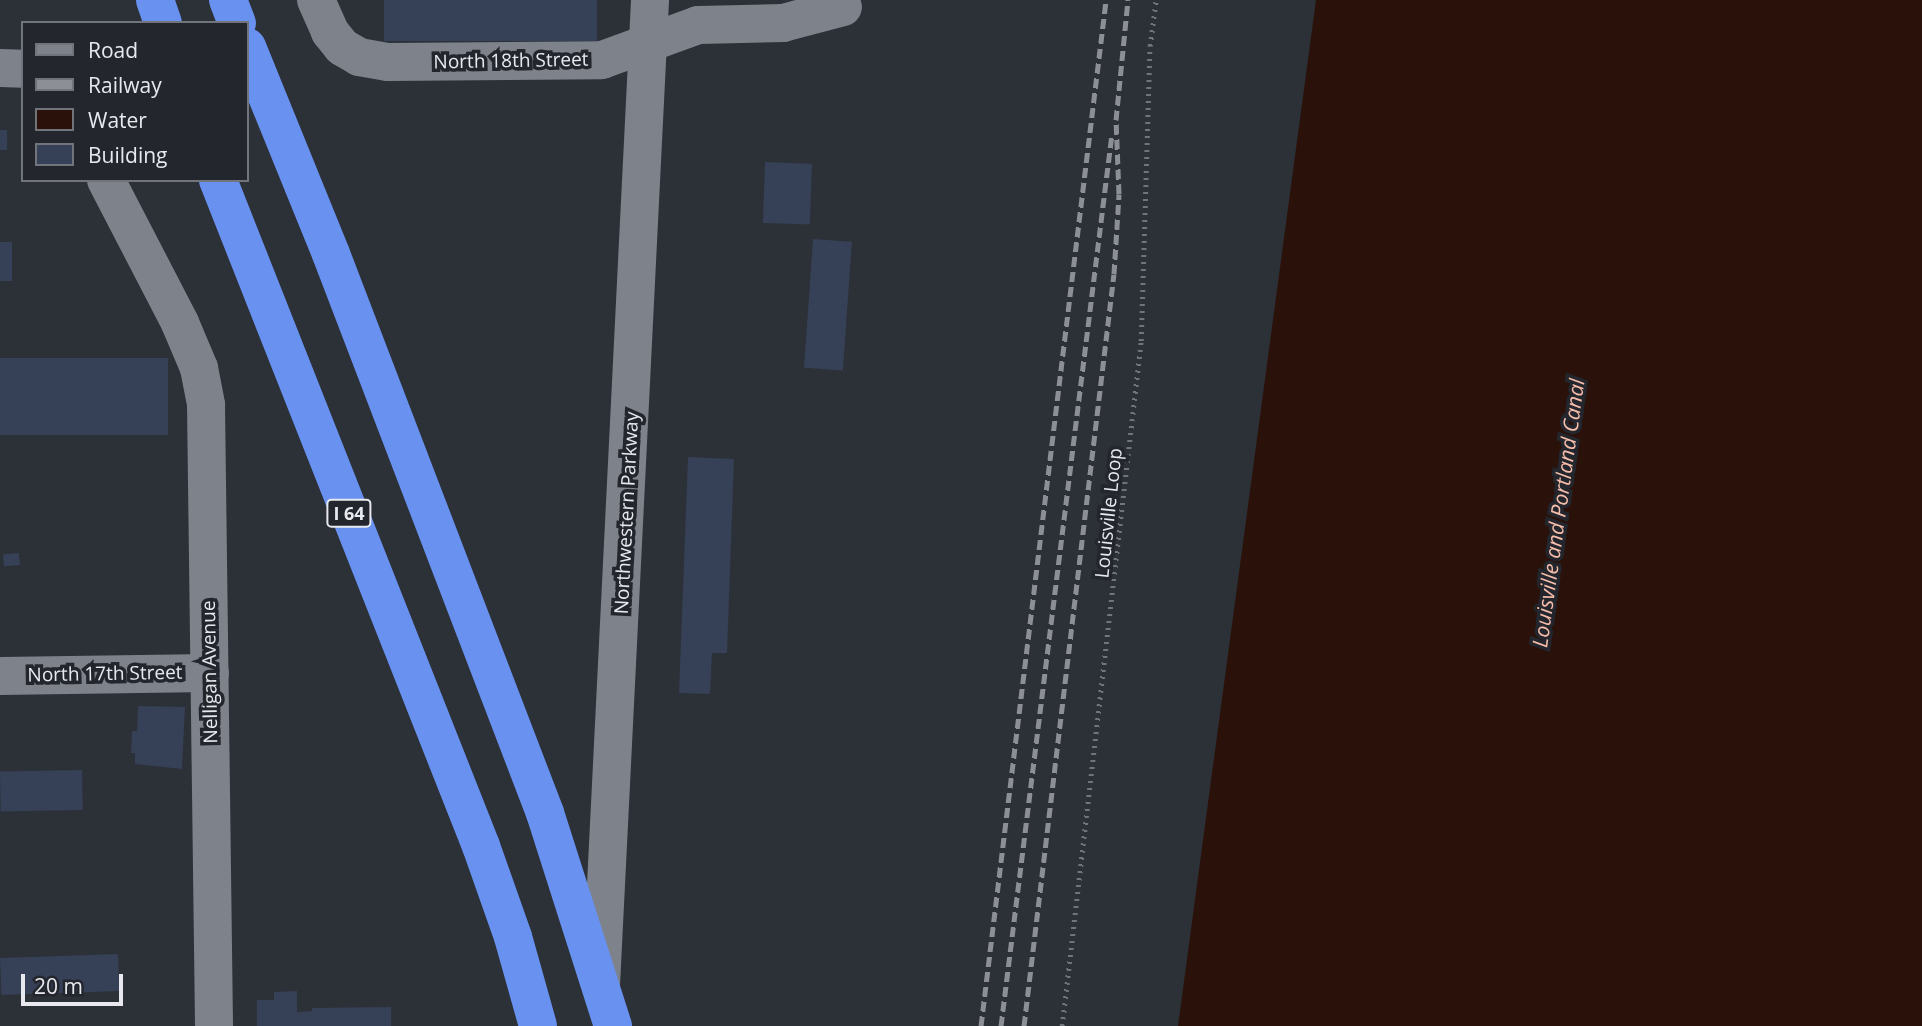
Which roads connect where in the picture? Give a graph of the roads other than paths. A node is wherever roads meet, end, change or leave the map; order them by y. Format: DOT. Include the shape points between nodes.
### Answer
graph roads {
  1 [pos="155,0"];
  2 [pos="228,0"];
  3 [pos="316,0"];
  4 [pos="650,0"];
  5 [pos="843,7"];
  6 [pos="162,21"];
  7 [pos="236,21"];
  8 [pos="648,43"];
  9 [pos="248,49"];
  10 [pos="0,68"];
  11 [pos="21,69"];
  12 [pos="107,182"];
  13 [pos="219,182"];
  14 [pos="210,673"];
  15 [pos="0,676"];
  16 [pos="214,1026"];
  17 [pos="538,1026"];
  18 [pos="599,1026"];
  19 [pos="614,1026"];
  1 -- 6 [label="highway"];
  2 -- 7 [label="highway"];
  3 -- 8 [label="street, North 18th Street" via="342,47 359,57 388,62 602,60"];
  4 -- 8 [label="street, Northwestern Parkway"];
  5 -- 8 [label="street, North 18th Street" via="783,23 698,25"];
  8 -- 18 [label="street, Northwestern Parkway"];
  9 -- 19 [label="highway" via="545,813"];
  10 -- 11 [label="street"];
  12 -- 14 [label="street, Nelligan Avenue" via="199,368 206,405"];
  13 -- 17 [label="highway, I 64" via="481,846"];
  14 -- 15 [label="street, North 17th Street"];
  14 -- 16 [label="street, Nelligan Avenue"];
}
